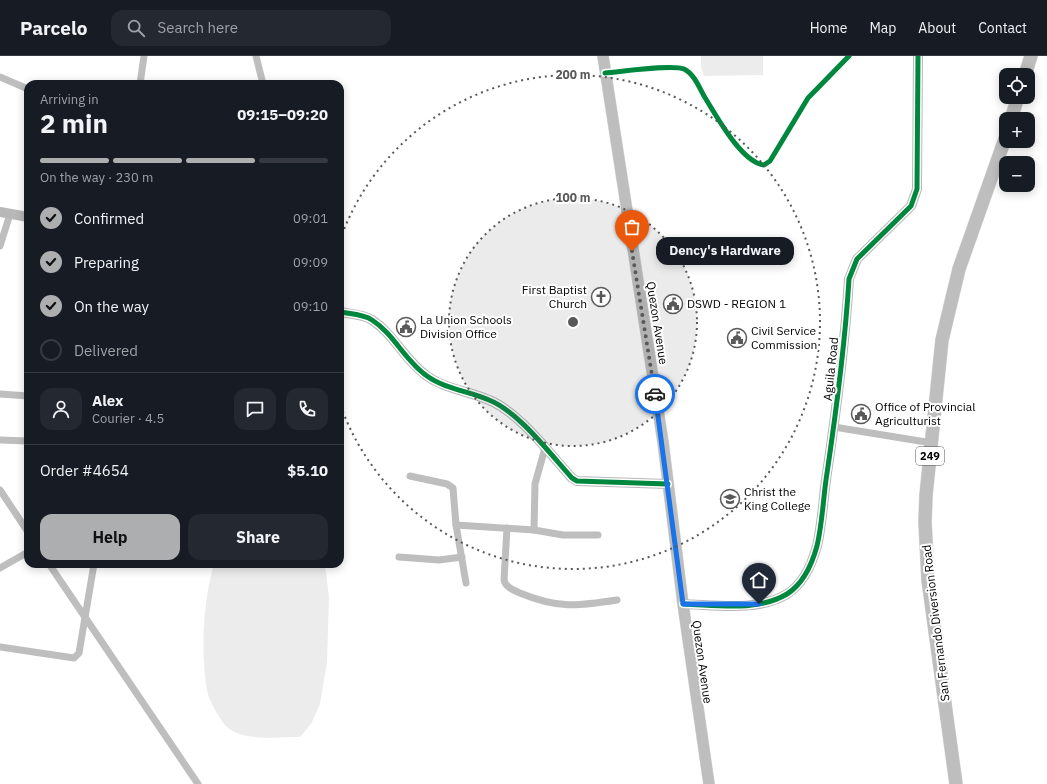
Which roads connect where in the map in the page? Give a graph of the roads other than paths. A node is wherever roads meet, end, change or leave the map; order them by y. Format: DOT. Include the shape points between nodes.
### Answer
graph roads {
  1 [pos="144,56"];
  2 [pos="256,56"];
  3 [pos="603,56"];
  4 [pos="849,56"];
  5 [pos="918,56"];
  6 [pos="1031,56"];
  7 [pos="1027,68"];
  8 [pos="605,73"];
  9 [pos="0,77"];
  10 [pos="141,80"];
  11 [pos="262,80"];
  12 [pos="24,87"];
  13 [pos="1002,148"];
  14 [pos="5,213"];
  15 [pos="24,216"];
  16 [pos="0,246"];
  17 [pos="344,313"];
  18 [pos="0,394"];
  19 [pos="24,396"];
  20 [pos="834,427"];
  21 [pos="0,440"];
  22 [pos="24,441"];
  23 [pos="932,443"];
  24 [pos="545,448"];
  25 [pos="410,476"];
  26 [pos="668,484"];
  27 [pos="0,490"];
  28 [pos="456,525"];
  29 [pos="24,526"];
  30 [pos="507,528"];
  31 [pos="534,530"];
  32 [pos="598,535"];
  33 [pos="24,554"];
  34 [pos="399,557"];
  35 [pos="462,557"];
  36 [pos="0,568"];
  37 [pos="52,568"];
  38 [pos="93,568"];
  39 [pos="466,583"];
  40 [pos="617,600"];
  41 [pos="683,604"];
  42 [pos="85,618"];
  43 [pos="0,647"];
  44 [pos="198,784"];
  45 [pos="709,784"];
  46 [pos="956,784"];
  1 -- 10 [label="street"];
  2 -- 11 [label="street"];
  3 -- 8 [label="main road, Quezon Avenue"];
  4 -- 8 [label="street" via="808,98 770,161 764,165 749,159 720,123 692,75 683,69"];
  5 -- 20 [label="street, Aguila Road" via="917,189 911,206 866,248 852,267"];
  6 -- 7 [label="highway"];
  8 -- 26 [label="main road, Quezon Avenue"];
  9 -- 12 [label="street"];
  13 -- 23 [label="highway, San Fernando Diversion Road / 249" via="959,269 942,340"];
  14 -- 15 [label="street"];
  14 -- 16 [label="street"];
  17 -- 24 [label="street" via="371,319 426,376 490,400 510,412"];
  18 -- 19 [label="street"];
  20 -- 23 [label="street"];
  20 -- 41 [label="street, Aguila Road" via="817,546 807,571 796,586 777,599 759,604"];
  21 -- 22 [label="street"];
  23 -- 46 [label="highway, San Fernando Diversion Road / 249" via="926,495 927,567"];
  24 -- 26 [label="street" via="577,481"];
  24 -- 31 [label="street" via="535,484"];
  25 -- 28 [label="street" via="452,486"];
  26 -- 41 [label="main road, Quezon Avenue"];
  27 -- 29 [label="street"];
  28 -- 30 [label="street"];
  28 -- 35 [label="street"];
  30 -- 31 [label="street"];
  30 -- 40 [label="street" via="504,580 509,587 540,601 570,606"];
  31 -- 32 [label="street" via="563,535"];
  33 -- 36 [label="street"];
  34 -- 35 [label="street" via="440,560"];
  35 -- 39 [label="street"];
  37 -- 42 [label="street"];
  38 -- 42 [label="street"];
  41 -- 45 [label="main road, Quezon Avenue"];
  42 -- 43 [label="street" via="79,653 74,658"];
  42 -- 44 [label="street"];
}
